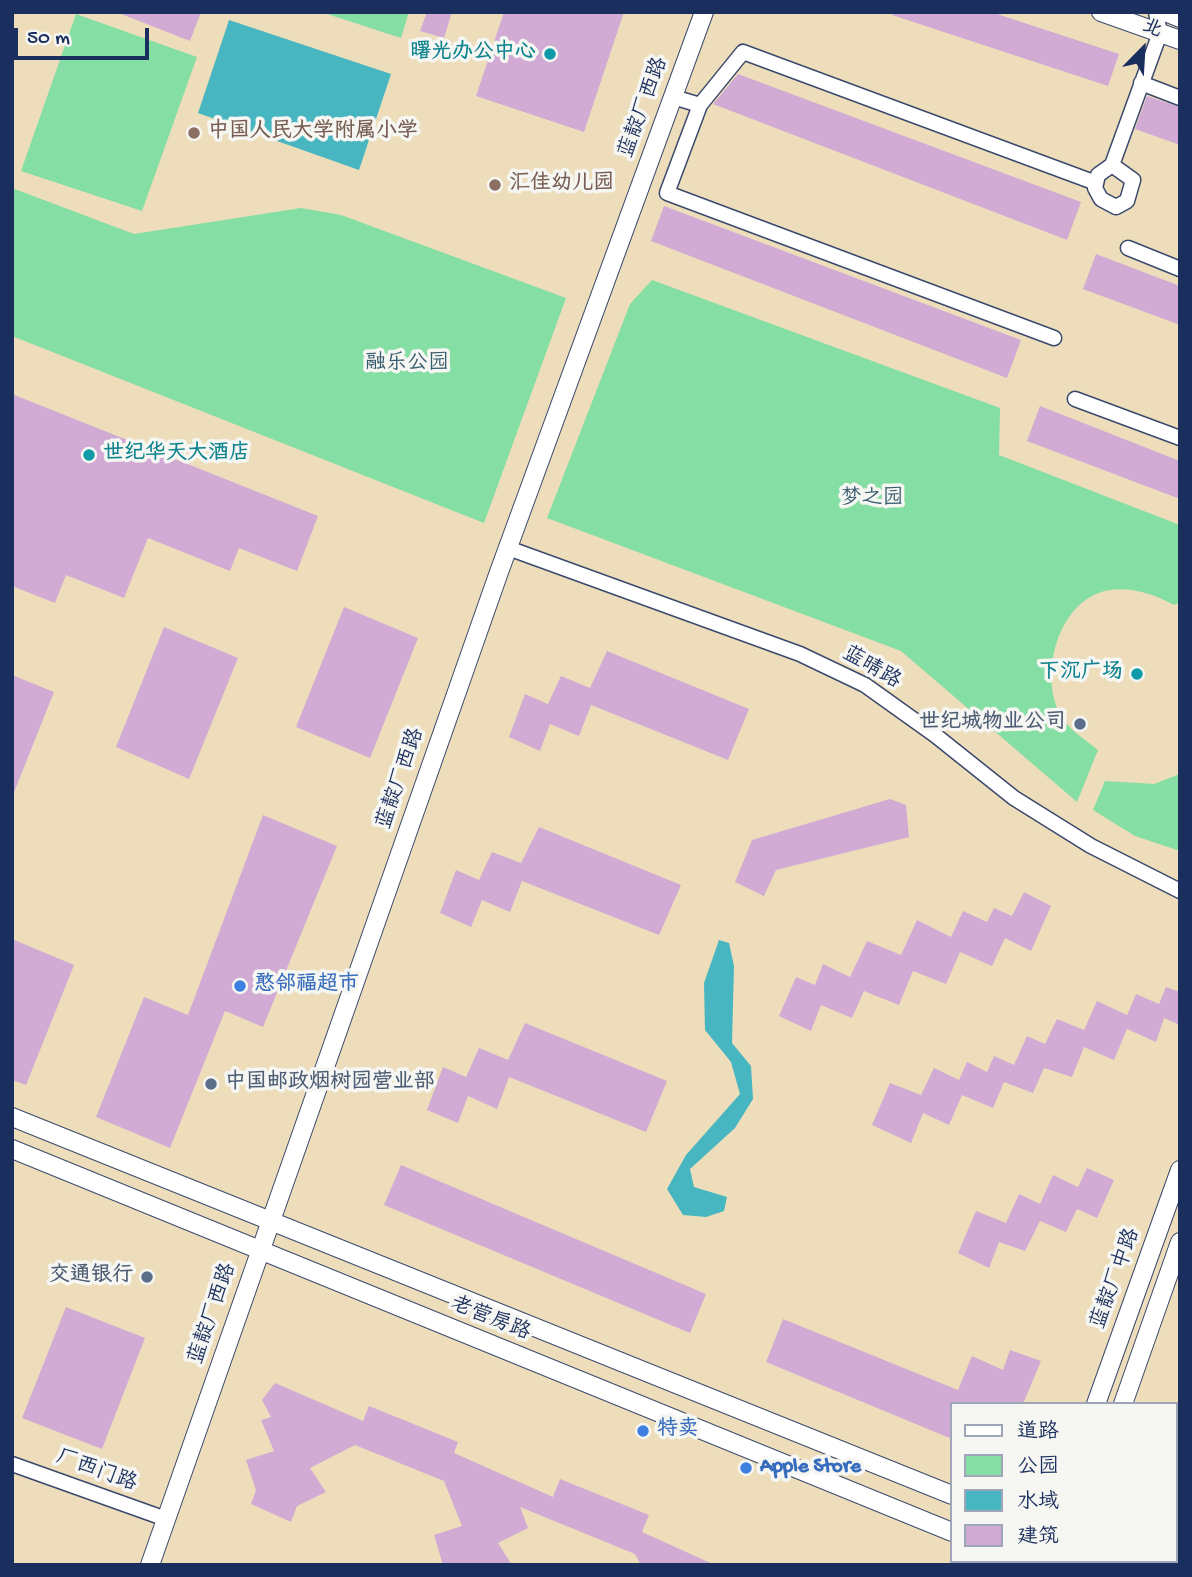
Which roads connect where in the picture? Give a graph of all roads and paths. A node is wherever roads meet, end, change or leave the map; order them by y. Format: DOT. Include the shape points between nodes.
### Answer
graph roads {
  1 [pos="704,12"];
  2 [pos="1101,12"];
  3 [pos="1156,12"];
  4 [pos="1165,12"];
  5 [pos="1180,18"];
  6 [pos="1160,33"];
  7 [pos="1180,40"];
  8 [pos="1141,83"];
  9 [pos="673,97"];
  10 [pos="1180,98"];
  11 [pos="699,105"];
  12 [pos="1112,165"];
  13 [pos="1096,183"];
  14 [pos="1128,248"];
  15 [pos="1180,269"];
  16 [pos="1054,338"];
  17 [pos="1075,399"];
  18 [pos="1180,438"];
  19 [pos="508,548"];
  20 [pos="1180,891"];
  21 [pos="12,1117"];
  22 [pos="12,1149"];
  23 [pos="1180,1170"];
  24 [pos="270,1222"];
  25 [pos="1180,1242"];
  26 [pos="260,1252"];
  27 [pos="1097,1402"];
  28 [pos="1124,1402"];
  29 [pos="12,1464"];
  30 [pos="950,1494"];
  31 [pos="166,1519"];
  32 [pos="950,1531"];
  33 [pos="150,1565"];
  1 -- 9 [label="street, 蓝靛厂西路"];
  2 -- 6 [label="street"];
  3 -- 6 [label="street"];
  4 -- 5 [label="street"];
  6 -- 7 [label="street"];
  6 -- 8 [label="street"];
  8 -- 10 [label="street"];
  8 -- 12 [label="street"];
  9 -- 11 [label="street"];
  9 -- 19 [label="street, 蓝靛厂西路"];
  11 -- 13 [label="street" via="743,52"];
  11 -- 16 [label="street" via="667,192"];
  12 -- 13 [label="street" via="1098,175"];
  12 -- 13 [label="street" via="1133,180 1127,201 1116,207 1101,199"];
  14 -- 15 [label="street"];
  17 -- 18 [label="street"];
  19 -- 20 [label="street, 蓝晴路" via="800,654 864,685 1014,798 1091,846"];
  19 -- 24 [label="street, 蓝靛厂西路"];
  21 -- 24 [label="street, 老营房路"];
  22 -- 26 [label="street, 老营房路"];
  23 -- 27 [label="street, 蓝靛厂中路"];
  24 -- 26 [label="street, 蓝靛厂西路"];
  24 -- 30 [label="street, 老营房路"];
  25 -- 28 [label="street"];
  26 -- 31 [label="street, 蓝靛厂西路"];
  26 -- 32 [label="street, 老营房路"];
  29 -- 31 [label="street, 厂西门路"];
  31 -- 33 [label="street, 蓝靛厂西路"];
}
